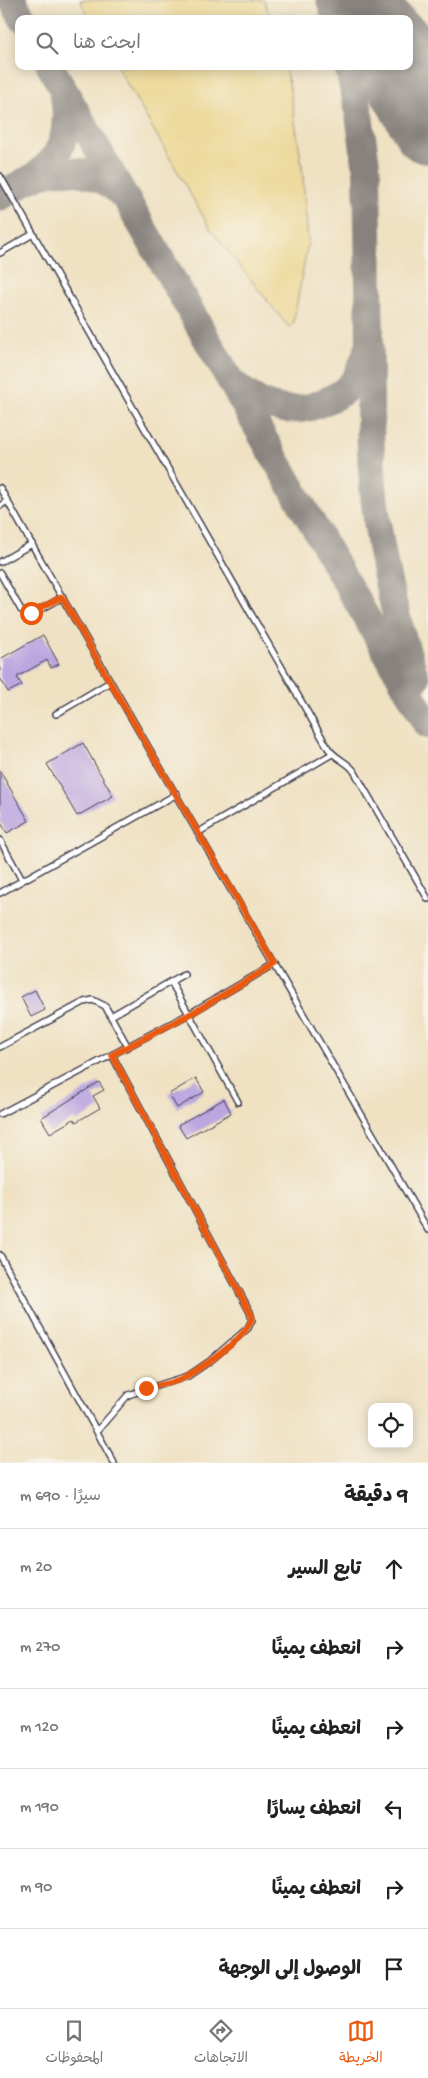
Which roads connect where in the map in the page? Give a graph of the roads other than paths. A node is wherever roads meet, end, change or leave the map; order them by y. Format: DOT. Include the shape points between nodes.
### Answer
graph roads {
  1 [pos="0,176"];
  2 [pos="33,234"];
  3 [pos="0,253"];
  4 [pos="0,488"];
  5 [pos="8,501"];
  6 [pos="0,506"];
  7 [pos="32,544"];
  8 [pos="0,562"];
  9 [pos="0,573"];
  10 [pos="62,597"];
  11 [pos="110,682"];
  12 [pos="56,714"];
  13 [pos="332,754"];
  14 [pos="177,794"];
  15 [pos="199,832"];
  16 [pos="0,840"];
  17 [pos="22,880"];
  18 [pos="0,893"];
  19 [pos="428,899"];
  20 [pos="275,964"];
  21 [pos="184,974"];
  22 [pos="170,982"];
  23 [pos="189,1014"];
  24 [pos="111,1016"];
  25 [pos="128,1046"];
  26 [pos="0,1047"];
  27 [pos="112,1055"];
  28 [pos="238,1102"];
  29 [pos="0,1114"];
  30 [pos="428,1230"];
  31 [pos="0,1255"];
  32 [pos="97,1431"];
  33 [pos="114,1463"];
  1 -- 2 [label="lane"];
  2 -- 3 [label="lane"];
  2 -- 13 [label="lane"];
  4 -- 5 [label="lane"];
  5 -- 6 [label="lane"];
  5 -- 7 [label="lane"];
  7 -- 8 [label="lane"];
  7 -- 10 [label="lane"];
  9 -- 10 [label="lane" via="21,610 26,613"];
  10 -- 11 [label="lane"];
  11 -- 12 [label="lane"];
  11 -- 14 [label="lane"];
  13 -- 15 [label="lane"];
  13 -- 19 [label="lane" via="354,771"];
  14 -- 15 [label="lane"];
  14 -- 17 [label="lane"];
  15 -- 20 [label="lane"];
  16 -- 17 [label="lane"];
  17 -- 18 [label="lane"];
  20 -- 23 [label="lane"];
  20 -- 30 [label="lane"];
  21 -- 22 [label="lane"];
  22 -- 23 [label="lane"];
  22 -- 24 [label="lane"];
  23 -- 25 [label="lane"];
  23 -- 28 [label="lane"];
  24 -- 25 [label="lane"];
  24 -- 26 [label="lane" via="102,1003 88,1000"];
  25 -- 27 [label="lane"];
  27 -- 29 [label="lane"];
  27 -- 32 [label="lane" via="252,1320 248,1328 200,1369 176,1381 128,1394"];
  31 -- 32 [label="lane"];
  32 -- 33 [label="lane"];
}
